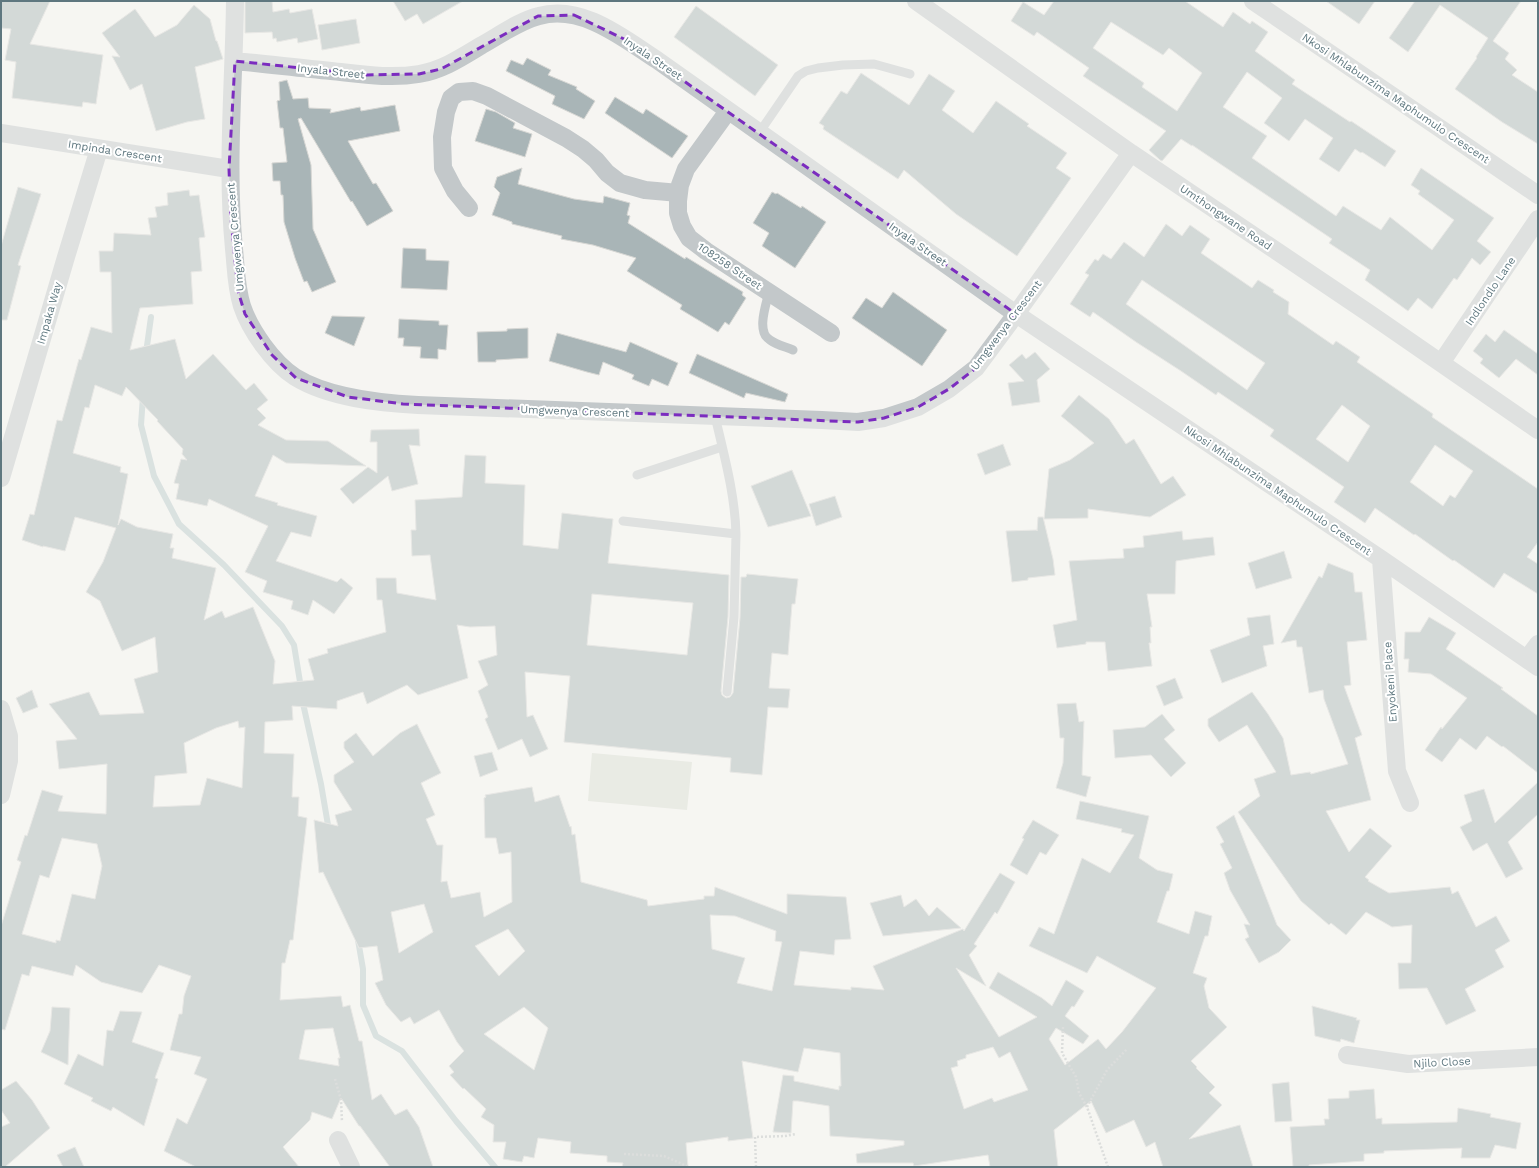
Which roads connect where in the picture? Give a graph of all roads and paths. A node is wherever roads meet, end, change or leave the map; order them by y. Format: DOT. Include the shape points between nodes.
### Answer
graph roads {
  1 [pos="235,1"];
  2 [pos="916,1"];
  3 [pos="1253,1"];
  4 [pos="235,61"];
  5 [pos="910,74"];
  6 [pos="728,111"];
  7 [pos="759,132"];
  8 [pos="1,133"];
  9 [pos="99,149"];
  10 [pos="1131,153"];
  11 [pos="230,169"];
  12 [pos="679,193"];
  13 [pos="1538,195"];
  14 [pos="469,208"];
  15 [pos="1538,219"];
  16 [pos="769,292"];
  17 [pos="1016,314"];
  18 [pos="831,333"];
  19 [pos="793,350"];
  20 [pos="1441,363"];
  21 [pos="715,416"];
  22 [pos="1538,430"];
  23 [pos="722,447"];
  24 [pos="637,475"];
  25 [pos="1,478"];
  26 [pos="622,521"];
  27 [pos="736,534"];
  28 [pos="1381,559"];
  29 [pos="1538,644"];
  30 [pos="1532,663"];
  31 [pos="727,692"];
  32 [pos="1,709"];
  33 [pos="1,795"];
  34 [pos="1410,803"];
  35 [pos="1063,1027"];
  36 [pos="1127,1049"];
  37 [pos="1347,1055"];
  38 [pos="1538,1057"];
  39 [pos="335,1079"];
  40 [pos="1087,1107"];
  41 [pos="796,1134"];
  42 [pos="338,1140"];
  43 [pos="624,1154"];
  44 [pos="351,1167"];
  45 [pos="689,1167"];
  46 [pos="756,1167"];
  47 [pos="1108,1167"];
  1 -- 4 [label="street, Umgwenya Crescent"];
  2 -- 10 [label="street, Umthongwane Road"];
  3 -- 13 [label="street, Nkosi Mhlabunzima Maphumulo Crescent"];
  4 -- 6 [label="street, Inyala Street" via="367,75 419,74 441,69 502,33 538,16 555,13 593,21 657,60"];
  4 -- 11 [label="street, Umgwenya Crescent"];
  5 -- 7 [label="lane" via="874,64 844,65 806,71 798,76"];
  6 -- 7 [label="street, Inyala Street"];
  6 -- 12 [label="street, 108258 Street" via="686,169"];
  7 -- 17 [label="street, Inyala Street"];
  8 -- 9 [label="street, Impinda Crescent"];
  9 -- 11 [label="street, Impinda Crescent"];
  9 -- 25 [label="street, Impaka Way"];
  10 -- 17 [label="street, Umgwenya Crescent"];
  10 -- 20 [label="street, Umthongwane Road"];
  11 -- 21 [label="street, Umgwenya Crescent" via="231,218 238,291 242,305 250,325 260,340 284,369 296,378 326,390 368,401"];
  12 -- 14 [label="street" via="645,190 620,183 583,149 566,138 487,96 472,91 459,92 451,98 442,137 443,168 455,191"];
  12 -- 16 [label="street, 108258 Street" via="678,213 689,238"];
  15 -- 20 [label="street, Indlondlo Lane"];
  16 -- 18 [label="street, 108258 Street"];
  16 -- 19 [label="lane" via="763,318 763,332 769,340"];
  17 -- 21 [label="street, Umgwenya Crescent" via="976,368 949,389 918,407 884,418 858,422"];
  17 -- 28 [label="street, Nkosi Mhlabunzima Maphumulo Crescent"];
  20 -- 22 [label="street, Umthongwane Road"];
  21 -- 23 [label="lane"];
  23 -- 24 [label="lane"];
  23 -- 27 [label="lane" via="736,514"];
  26 -- 27 [label="lane"];
  27 -- 31 [label="lane" via="734,617"];
  28 -- 30 [label="street, Nkosi Mhlabunzima Maphumulo Crescent"];
  28 -- 34 [label="street, Enyokeni Place" via="1397,771"];
  29 -- 30 [label="street"];
  32 -- 33 [label="street" via="9,736 9,761"];
  35 -- 40 [label="path" via="1062,1053 1076,1077 1079,1093"];
  36 -- 40 [label="path" via="1107,1070"];
  37 -- 38 [label="street, Njilo Close" via="1408,1064"];
  39 -- 42 [label="path" via="341,1100 342,1123"];
  40 -- 47 [label="path"];
  41 -- 46 [label="path" via="755,1137"];
  42 -- 44 [label="street"];
  43 -- 45 [label="path" via="664,1156"];
}
